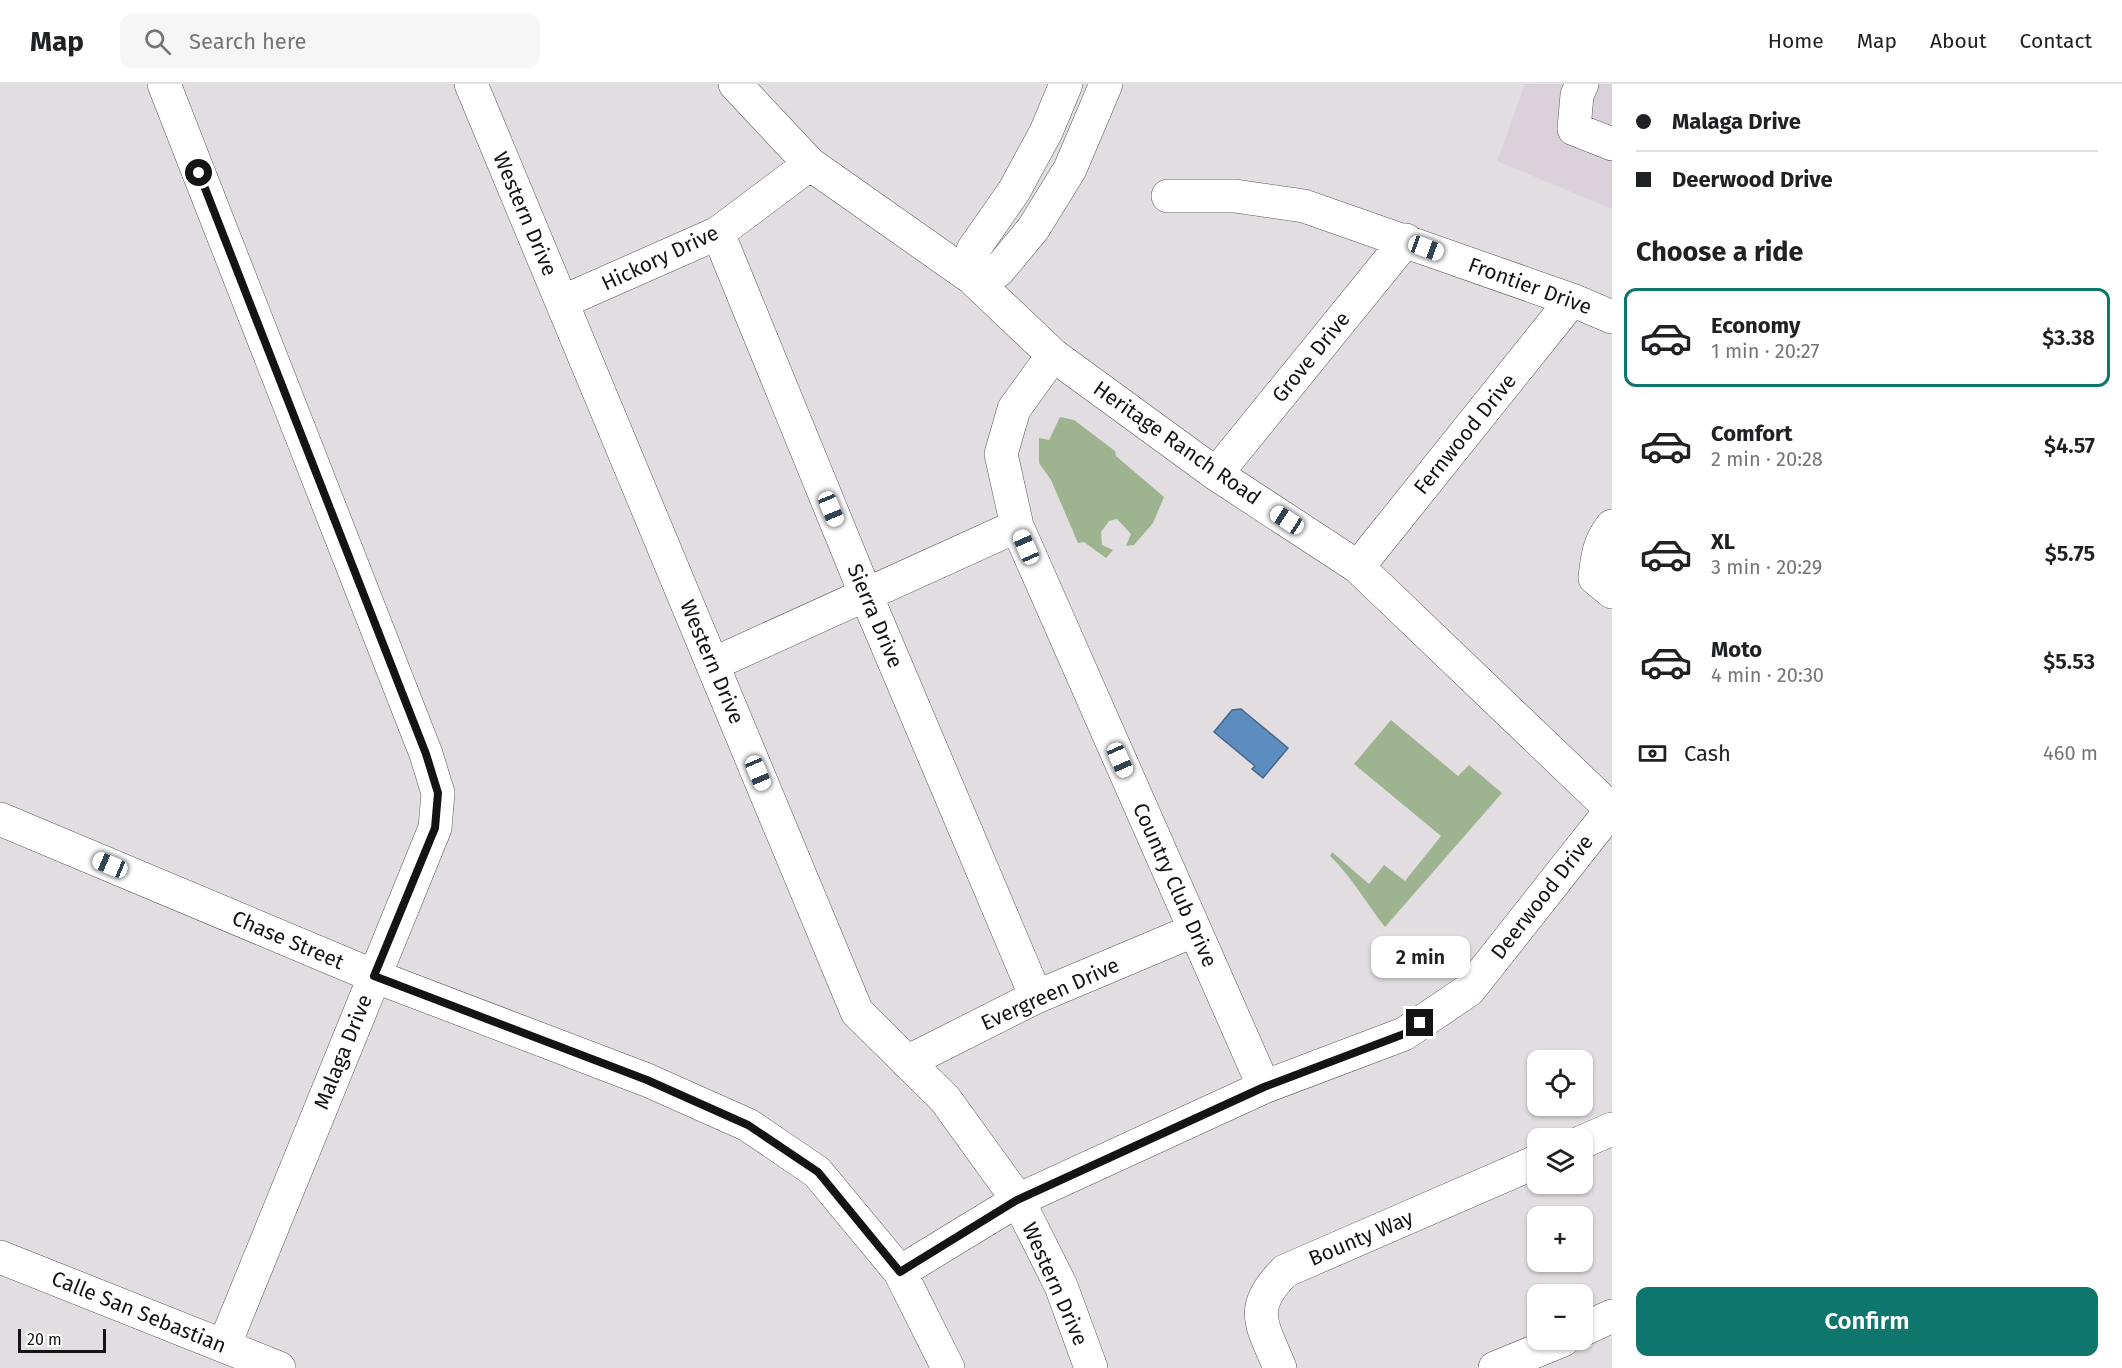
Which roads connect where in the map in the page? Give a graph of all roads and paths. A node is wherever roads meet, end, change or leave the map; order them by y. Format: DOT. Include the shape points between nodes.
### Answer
graph roads {
  1 [pos="164,84"];
  2 [pos="471,84"];
  3 [pos="735,84"];
  4 [pos="1106,84"];
  5 [pos="1582,84"];
  6 [pos="1061,97"];
  7 [pos="1088,125"];
  8 [pos="1612,144"];
  9 [pos="810,164"];
  10 [pos="1168,196"];
  11 [pos="718,233"];
  12 [pos="1406,240"];
  13 [pos="972,278"];
  14 [pos="1572,300"];
  15 [pos="562,302"];
  16 [pos="1612,317"];
  17 [pos="1053,355"];
  18 [pos="1216,474"];
  19 [pos="1017,526"];
  20 [pos="1612,526"];
  21 [pos="1358,567"];
  22 [pos="1612,592"];
  23 [pos="866,595"];
  24 [pos="713,664"];
  25 [pos="1612,810"];
  26 [pos="0,819"];
  27 [pos="1195,930"];
  28 [pos="374,976"];
  29 [pos="1036,997"];
  30 [pos="907,1062"];
  31 [pos="1264,1087"];
  32 [pos="1612,1129"];
  33 [pos="1593,1137"];
  34 [pos="1527,1166"];
  35 [pos="1017,1200"];
  36 [pos="0,1257"];
  37 [pos="900,1272"];
  38 [pos="1612,1316"];
  39 [pos="1593,1325"];
  40 [pos="224,1346"];
  41 [pos="1539,1350"];
  42 [pos="279,1368"];
  43 [pos="948,1368"];
  44 [pos="1091,1368"];
  45 [pos="1280,1368"];
  46 [pos="1495,1368"];
  1 -- 28 [label="street, Malaga Drive" via="438,793 435,828"];
  2 -- 15 [label="street, Western Drive"];
  3 -- 9 [label="street, Heritage Ranch Road"];
  4 -- 7 [label="street"];
  5 -- 8 [label="street" via="1574,129"];
  6 -- 7 [label="street"];
  6 -- 13 [label="street" via="1014,191 973,250"];
  7 -- 13 [label="street" via="1070,169 1033,229 999,271"];
  9 -- 11 [label="street, Hickory Drive"];
  9 -- 13 [label="street, Heritage Ranch Road"];
  10 -- 12 [label="street, Frontier Drive" via="1235,196 1304,206"];
  11 -- 15 [label="street, Hickory Drive"];
  11 -- 23 [label="street, Sierra Drive"];
  12 -- 14 [label="street, Frontier Drive"];
  12 -- 18 [label="street, Grove Drive"];
  13 -- 17 [label="street, Heritage Ranch Road"];
  14 -- 16 [label="street, Frontier Drive"];
  14 -- 21 [label="street, Fernwood Drive"];
  15 -- 24 [label="street, Western Drive"];
  17 -- 18 [label="street, Heritage Ranch Road"];
  17 -- 19 [label="street, Country Club Drive" via="1014,409 1001,454"];
  18 -- 21 [label="street, Heritage Ranch Road"];
  19 -- 23 [label="street"];
  19 -- 27 [label="street, Country Club Drive"];
  20 -- 22 [label="street" via="1603,537 1595,578"];
  21 -- 25 [label="street, Heritage Ranch Road"];
  23 -- 24 [label="street"];
  23 -- 29 [label="street, Sierra Drive"];
  24 -- 30 [label="street, Western Drive" via="857,1012"];
  25 -- 31 [label="street, Deerwood Drive" via="1469,990 1404,1034"];
  26 -- 28 [label="street, Chase Street"];
  27 -- 29 [label="street, Evergreen Drive"];
  27 -- 31 [label="street, Country Club Drive"];
  28 -- 37 [label="street, Chase Street" via="647,1080 748,1125 818,1172"];
  28 -- 40 [label="street, Malaga Drive"];
  29 -- 30 [label="street, Evergreen Drive"];
  30 -- 35 [label="street, Western Drive" via="945,1099"];
  31 -- 35 [label="street, Deerwood Drive"];
  32 -- 33 [label="street"];
  34 -- 45 [label="street, Bounty Way" via="1285,1271 1268,1288 1259,1319"];
  35 -- 37 [label="street, Western Drive"];
  35 -- 44 [label="street, Western Drive" via="1060,1286"];
  36 -- 40 [label="street, Calle San Sebastian"];
  37 -- 43 [label="street, Chase Street"];
  38 -- 39 [label="street"];
  40 -- 42 [label="street, Calle San Sebastian"];
  41 -- 46 [label="street"];
}
